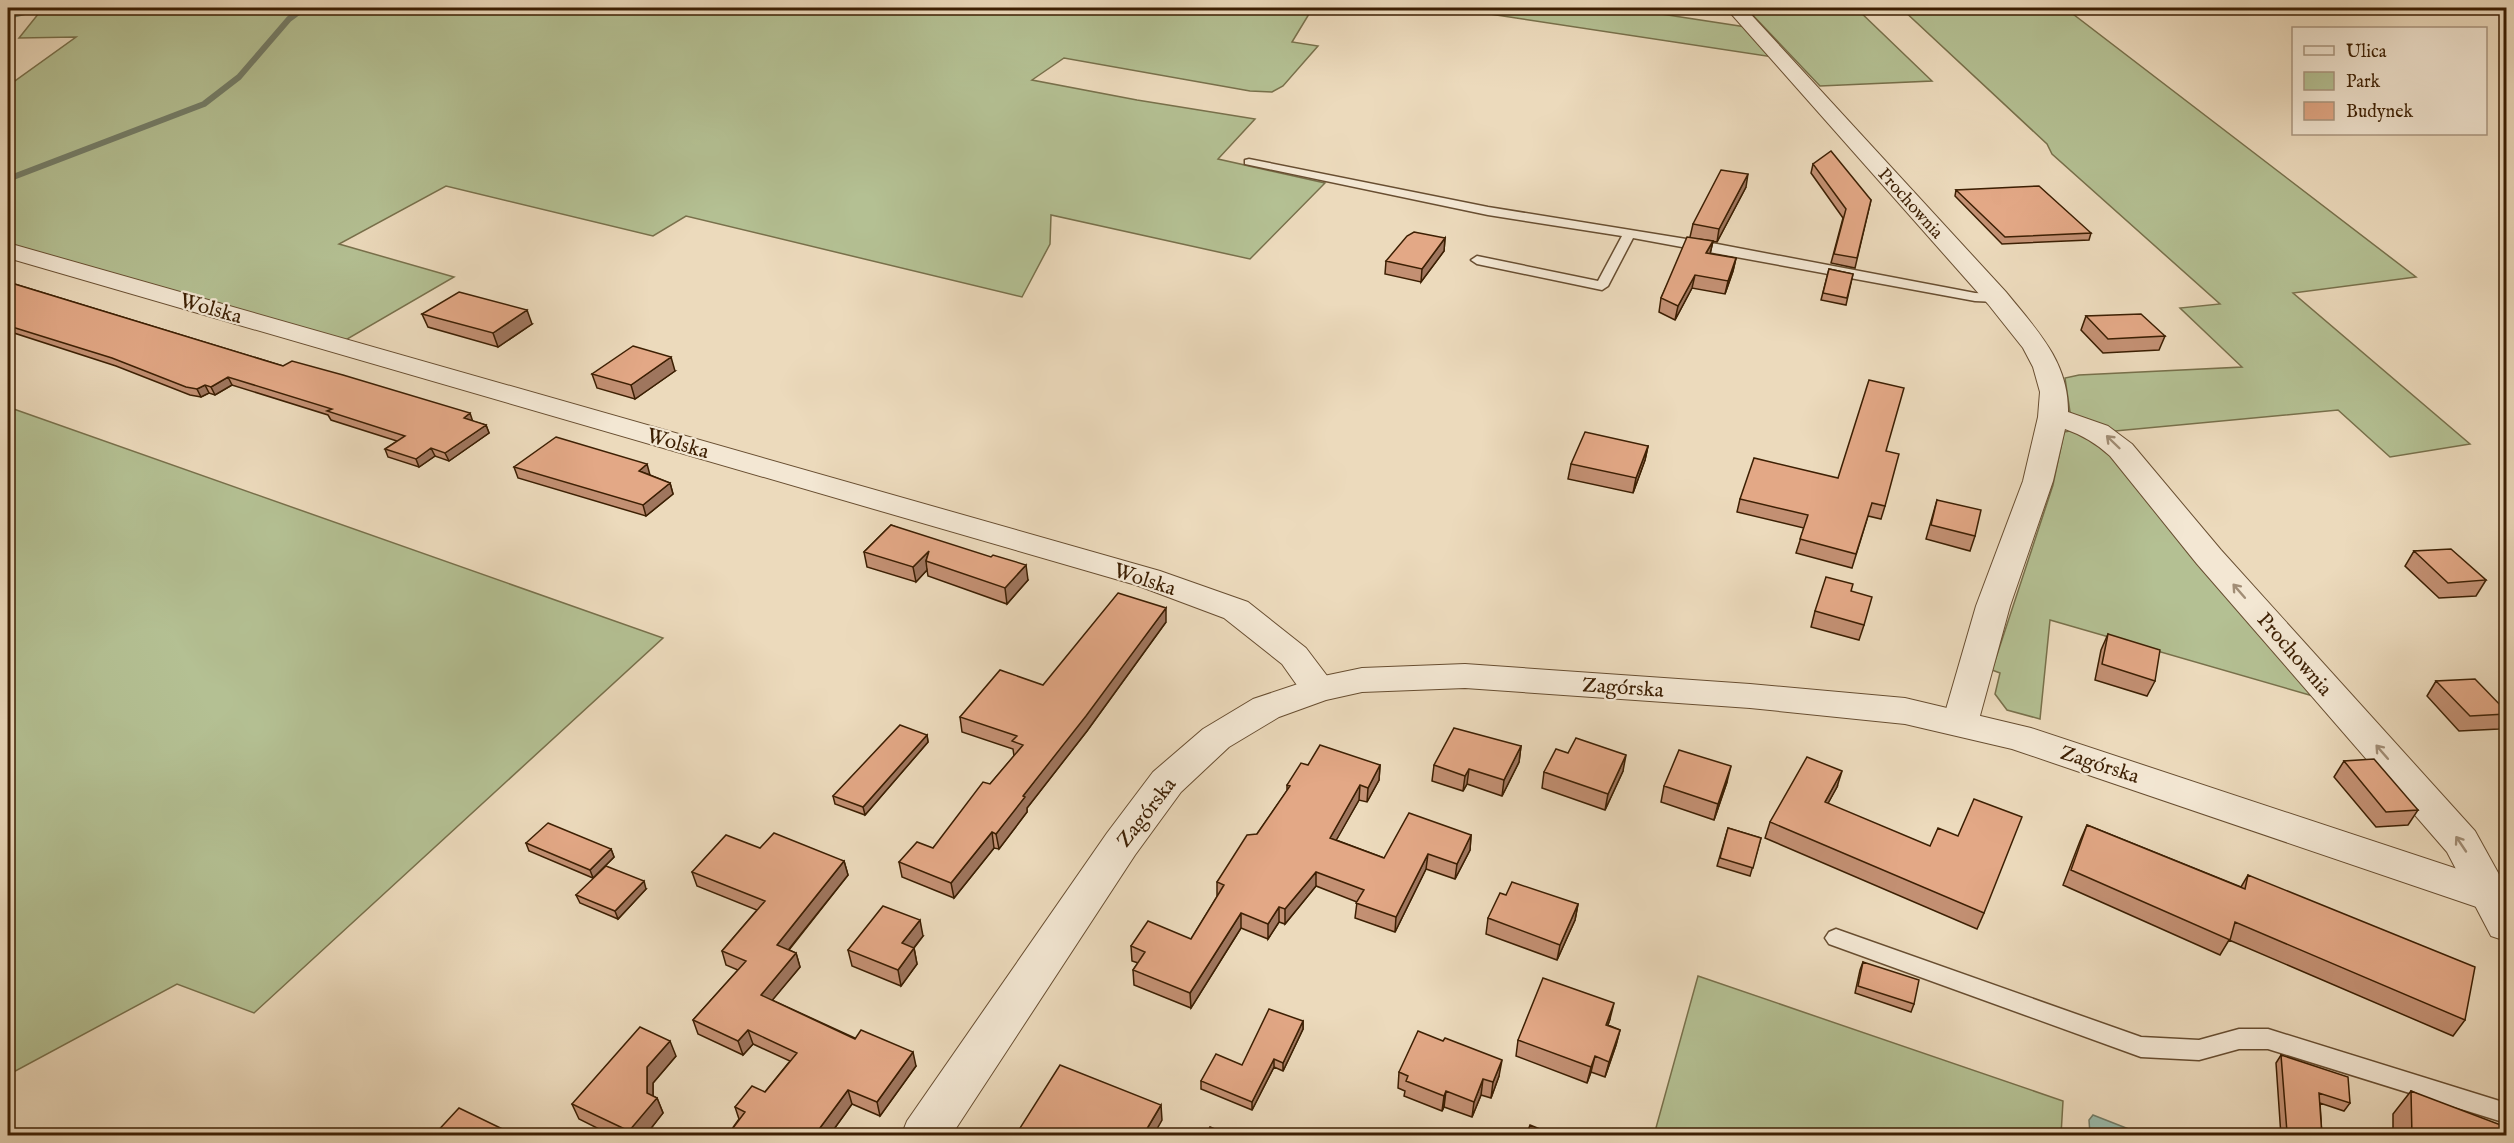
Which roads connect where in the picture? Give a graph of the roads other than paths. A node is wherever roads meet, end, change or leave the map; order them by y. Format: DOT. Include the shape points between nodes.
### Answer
graph roads {
  1 [pos="1736,8"];
  2 [pos="1249,162"];
  3 [pos="1629,235"];
  4 [pos="8,250"];
  5 [pos="1477,260"];
  6 [pos="1997,298"];
  7 [pos="2053,417"];
  8 [pos="1319,689"];
  9 [pos="1960,723"];
  10 [pos="2501,907"];
  11 [pos="1836,938"];
  12 [pos="2506,1113"];
  13 [pos="924,1136"];
  1 -- 6 [label="street, Prochownia"];
  2 -- 3 [label="lane" via="1488,211"];
  3 -- 5 [label="lane" via="1602,286"];
  3 -- 6 [label="lane"];
  4 -- 8 [label="street, Wolska" via="1149,578 1236,610 1294,656"];
  6 -- 7 [label="street, Prochownia" via="2030,339 2047,368 2054,392"];
  7 -- 9 [label="street, Prochownia" via="2038,481 1993,606"];
  10 -- 7 [label="street, Prochownia, one-way" via="2461,842 2209,557 2121,450 2108,436 2090,427"];
  8 -- 9 [label="street, Zagórska" via="1401,676 1465,676 1851,705"];
  8 -- 13 [label="street, Zagórska" via="1241,722 1204,747 1167,782"];
  9 -- 10 [label="street, Zagórska" via="2029,740"];
  11 -- 12 [label="lane" via="2141,1047 2199,1050 2239,1039 2268,1039"];
}
